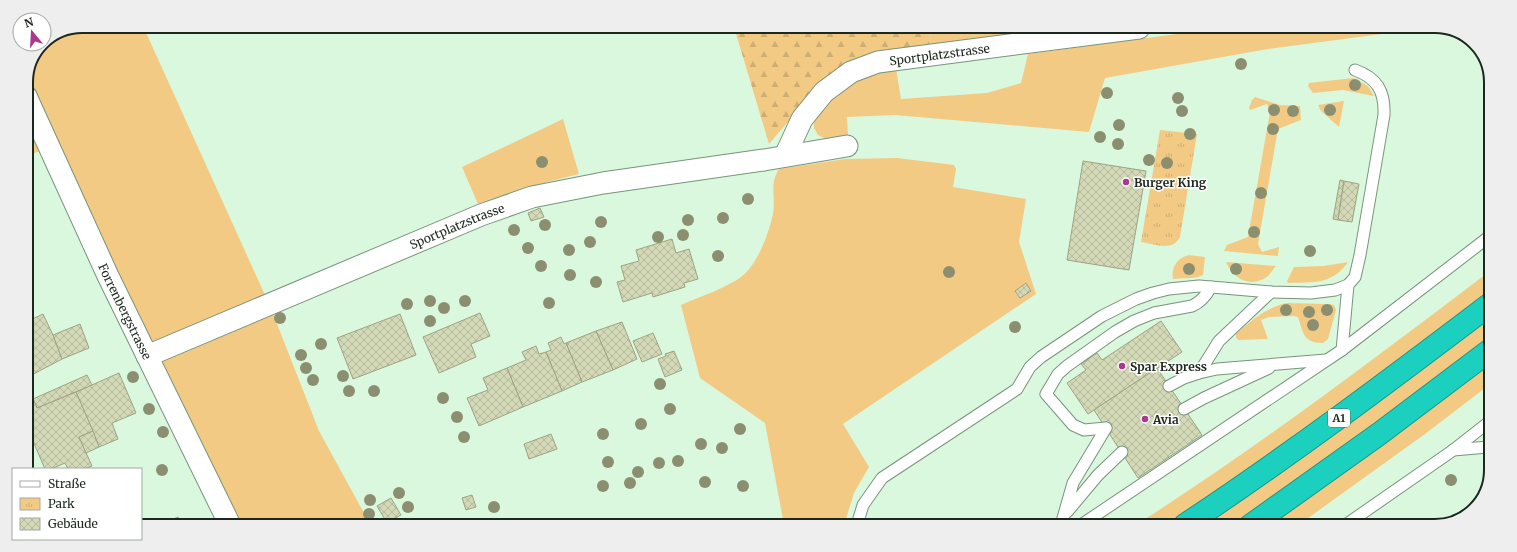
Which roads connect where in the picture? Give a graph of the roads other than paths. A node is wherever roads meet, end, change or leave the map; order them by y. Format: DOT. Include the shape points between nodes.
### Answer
graph roads {
  1 [pos="1101,33"];
  2 [pos="1354,70"];
  3 [pos="33,111"];
  4 [pos="847,146"];
  5 [pos="785,156"];
  6 [pos="1484,241"];
  7 [pos="1348,284"];
  8 [pos="1210,287"];
  9 [pos="1271,292"];
  10 [pos="1484,309"];
  11 [pos="1342,350"];
  12 [pos="1484,355"];
  13 [pos="147,356"];
  14 [pos="1327,360"];
  15 [pos="1277,364"];
  16 [pos="1199,372"];
  17 [pos="1169,386"];
  18 [pos="1184,409"];
  19 [pos="1484,426"];
  20 [pos="1484,447"];
  21 [pos="1452,450"];
  22 [pos="1122,452"];
  23 [pos="227,519"];
  24 [pos="859,519"];
  25 [pos="1063,519"];
  26 [pos="1064,519"];
  27 [pos="1090,519"];
  28 [pos="1194,519"];
  29 [pos="1260,519"];
  30 [pos="1354,519"];
  1 -- 5 [label="street, Sportplatzstrasse" via="878,62 851,72 815,102 802,119"];
  2 -- 7 [label="lane" via="1373,79 1384,101 1384,115 1360,255 1355,277"];
  3 -- 13 [label="street, Forrenbergstrasse"];
  4 -- 5 [label="street, Sportplatzstrasse"];
  5 -- 13 [label="street, Sportplatzstrasse" via="603,183 532,197 481,215"];
  6 -- 11 [label="lane"];
  7 -- 9 [label="lane" via="1329,291 1311,293"];
  7 -- 11 [label="lane"];
  8 -- 9 [label="lane"];
  8 -- 24 [label="lane" via="1186,286 1153,293 1118,306 1096,320 1041,357 1030,367 1017,389 882,478 863,504"];
  8 -- 25 [label="lane" via="1206,296 1197,304 1154,313 1115,332 1067,366 1054,380 1046,394 1073,425 1084,430 1106,428 1073,483"];
  9 -- 16 [label="lane" via="1219,341"];
  10 -- 28 [label="highway, A1" via="1359,404"];
  11 -- 14 [label="lane"];
  12 -- 29 [label="highway"];
  13 -- 23 [label="street, Forrenbergstrasse"];
  14 -- 15 [label="lane"];
  14 -- 27 [label="lane"];
  15 -- 16 [label="lane"];
  15 -- 18 [label="lane"];
  16 -- 17 [label="lane"];
  19 -- 21 [label="lane"];
  20 -- 21 [label="lane"];
  21 -- 30 [label="lane"];
  22 -- 26 [label="lane" via="1098,475"];
}
